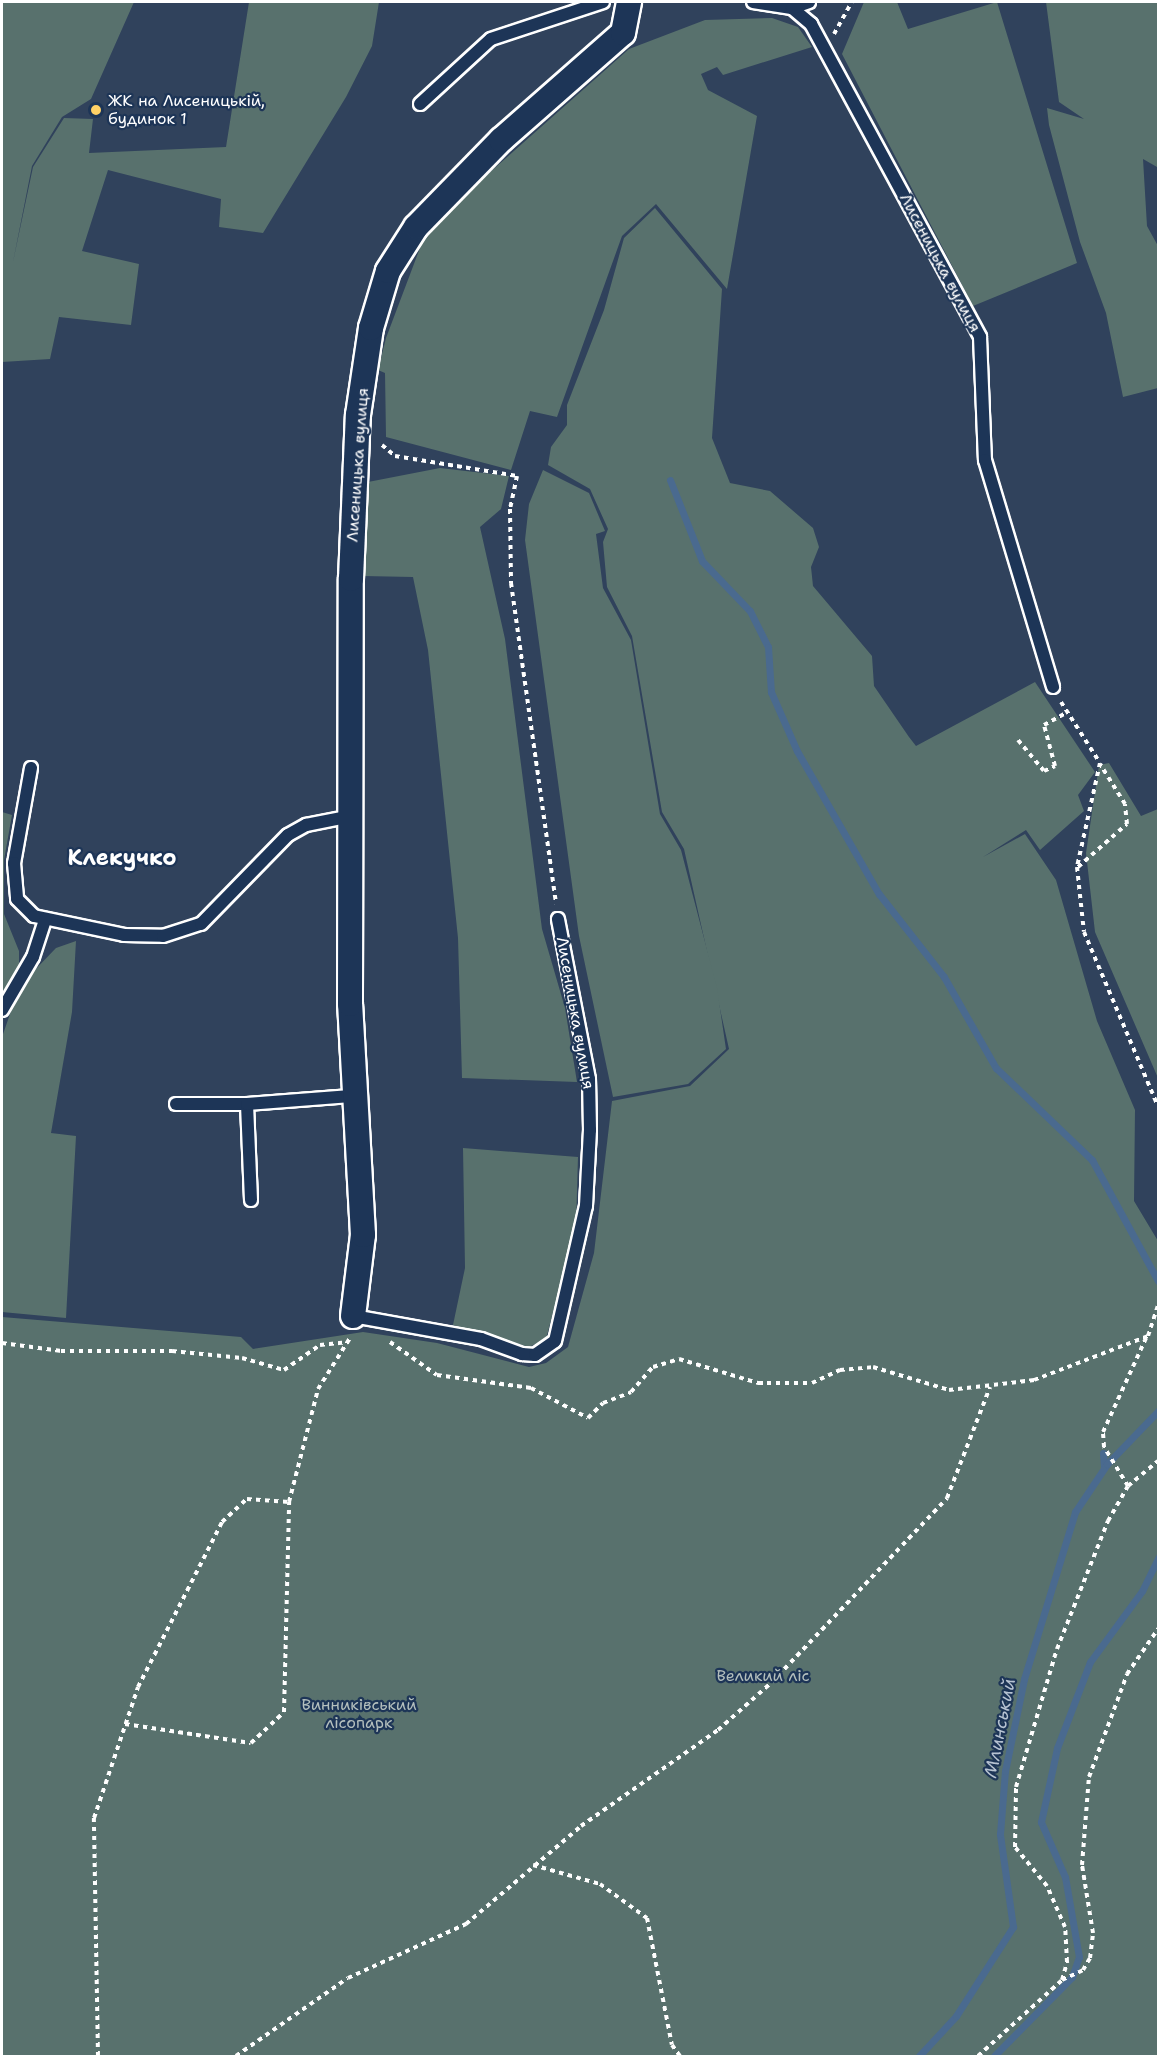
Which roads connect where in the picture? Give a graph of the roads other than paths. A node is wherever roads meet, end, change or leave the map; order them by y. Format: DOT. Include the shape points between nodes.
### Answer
graph roads {
  1 [pos="603,2"];
  2 [pos="629,2"];
  3 [pos="753,2"];
  4 [pos="809,2"];
  5 [pos="792,8"];
  6 [pos="420,104"];
  7 [pos="1053,687"];
  8 [pos="31,768"];
  9 [pos="354,816"];
  10 [pos="45,919"];
  11 [pos="558,919"];
  12 [pos="2,1010"];
  13 [pos="351,1096"];
  14 [pos="176,1104"];
  15 [pos="247,1104"];
  16 [pos="251,1200"];
  17 [pos="353,1316"];
  1 -- 6 [label="lane" via="491,39"];
  2 -- 9 [label="street, Лисеницька вулиця" via="623,33 447,191 387,271 371,328 358,415 351,579"];
  3 -- 5 [label="lane"];
  4 -- 5 [label="lane"];
  5 -- 7 [label="lane, Лисеницька вулиця" via="811,24 980,337 985,460"];
  8 -- 10 [label="lane" via="14,888 24,909"];
  9 -- 10 [label="lane" via="306,825 288,835 217,910 185,932 124,934"];
  9 -- 13 [label="street, Лисеницька вулиця"];
  10 -- 12 [label="lane" via="33,957"];
  11 -- 17 [label="lane, Лисеницька вулиця" via="589,1079 590,1130 586,1206 555,1341 535,1355 522,1354 481,1339"];
  13 -- 15 [label="lane"];
  13 -- 17 [label="street, Лисеницька вулиця" via="363,1235"];
  14 -- 15 [label="lane"];
  15 -- 16 [label="lane"];
}
